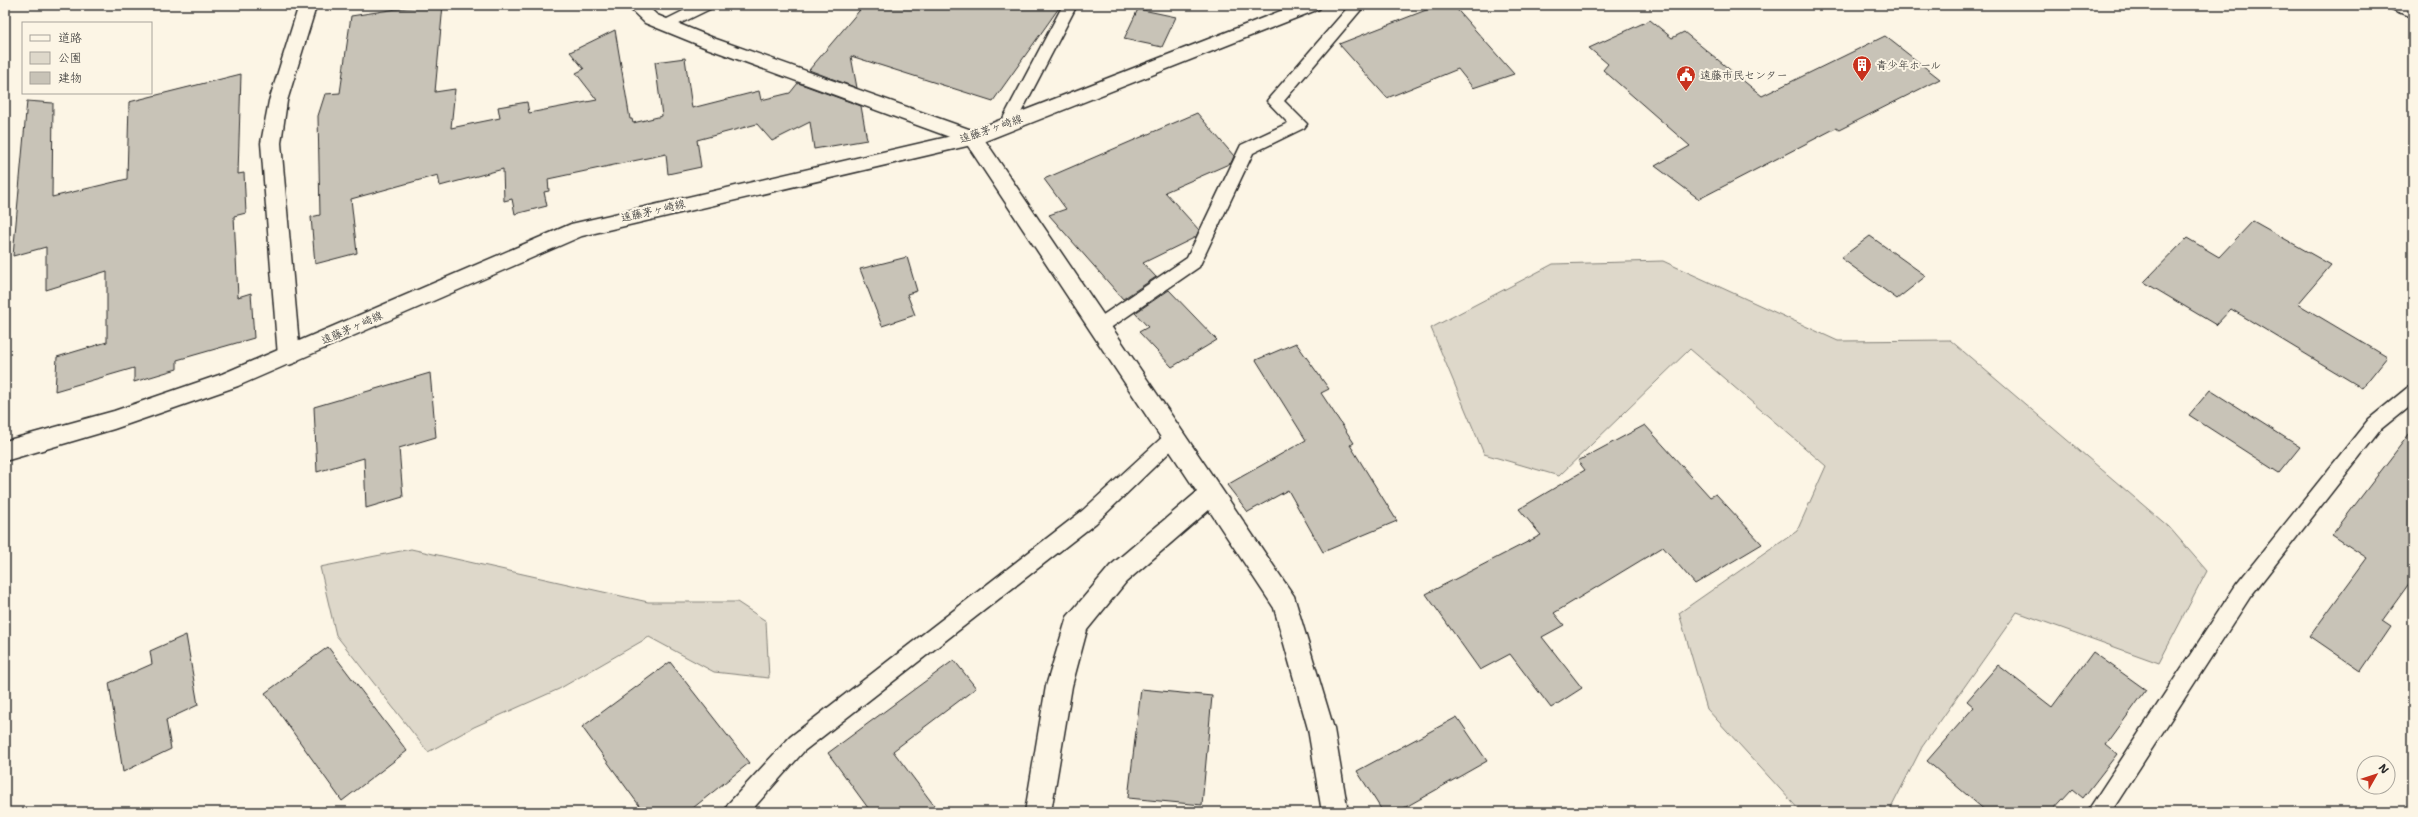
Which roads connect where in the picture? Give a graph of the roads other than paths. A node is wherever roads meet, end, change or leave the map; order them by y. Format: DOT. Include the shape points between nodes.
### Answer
graph roads {
  1 [pos="311,5"];
  2 [pos="634,5"];
  3 [pos="707,5"];
  4 [pos="1070,5"];
  5 [pos="1313,5"];
  6 [pos="1358,5"];
  7 [pos="2398,5"];
  8 [pos="2413,12"];
  9 [pos="666,25"];
  10 [pos="1008,124"];
  11 [pos="973,138"];
  12 [pos="1100,326"];
  13 [pos="289,356"];
  14 [pos="2413,393"];
  15 [pos="1174,437"];
  16 [pos="5,451"];
  17 [pos="1212,494"];
  18 [pos="736,812"];
  19 [pos="1038,812"];
  20 [pos="1335,812"];
  21 [pos="2098,812"];
  1 -- 13 [label="street" via="307,7 278,101 271,143"];
  2 -- 9 [label="street" via="651,19"];
  3 -- 9 [label="lane"];
  4 -- 10 [label="lane"];
  5 -- 10 [label="street, 遠藤茅ヶ崎線"];
  6 -- 12 [label="lane" via="1275,101 1299,124 1247,149 1193,262"];
  7 -- 8 [label="street"];
  9 -- 11 [label="street"];
  10 -- 11 [label="street, 遠藤茅ヶ崎線"];
  11 -- 12 [label="street"];
  11 -- 13 [label="street, 遠藤茅ヶ崎線" via="578,229"];
  12 -- 15 [label="street"];
  13 -- 16 [label="street, 遠藤茅ヶ崎線" via="230,380 114,420"];
  14 -- 21 [label="lane" via="2375,424 2243,591"];
  15 -- 17 [label="street"];
  15 -- 18 [label="lane" via="1089,517 797,744"];
  17 -- 19 [label="street" via="1118,574 1076,625 1059,686"];
  17 -- 20 [label="street" via="1285,604 1321,729"];
}
